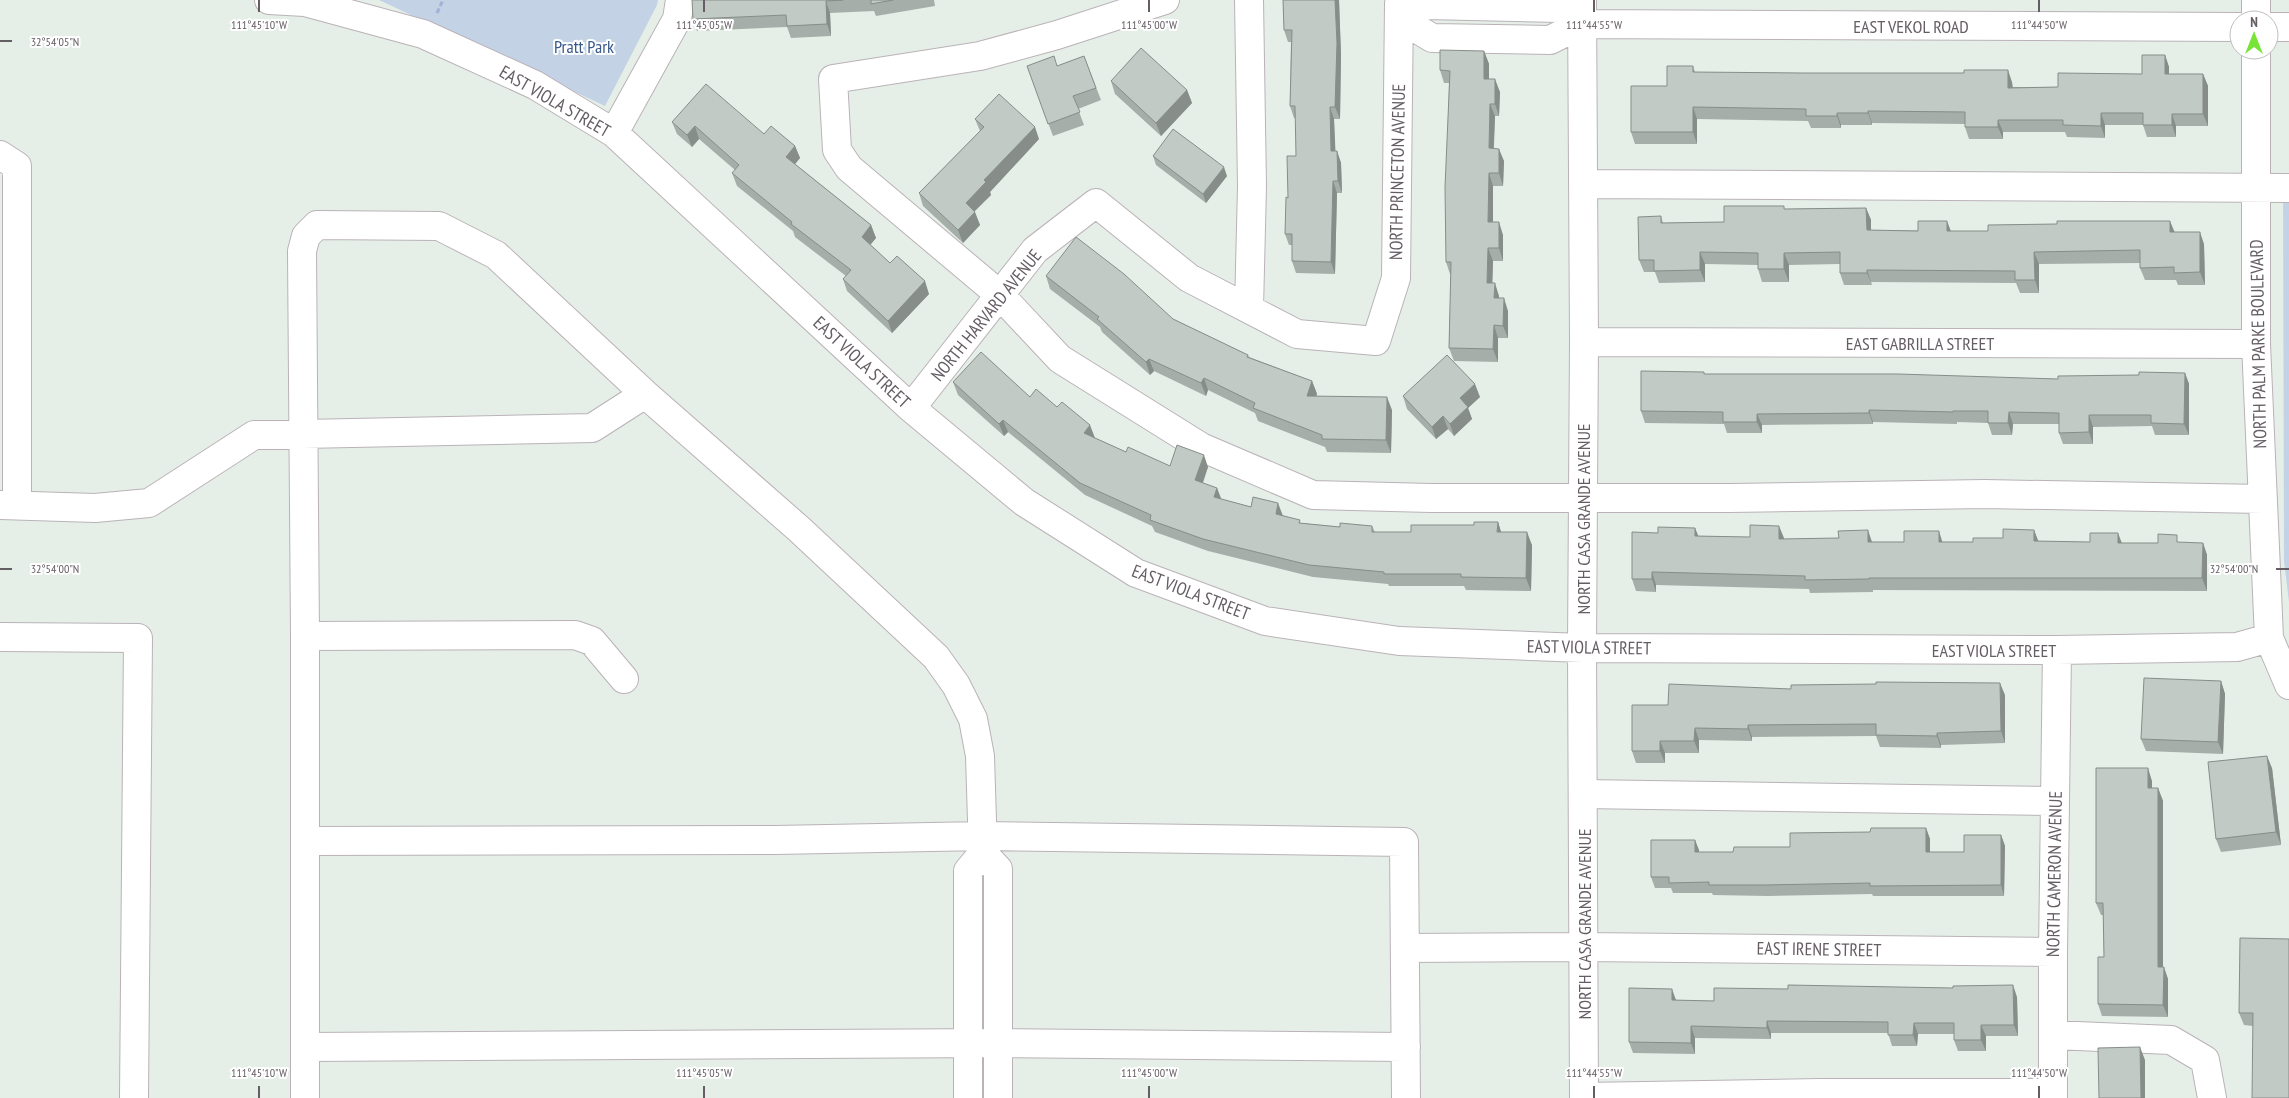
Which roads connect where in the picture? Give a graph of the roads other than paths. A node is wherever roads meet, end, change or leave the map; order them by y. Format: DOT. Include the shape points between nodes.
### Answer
graph roads {
  1 [pos="269,0"];
  2 [pos="680,0"];
  3 [pos="1165,0"];
  4 [pos="1249,0"];
  5 [pos="1399,9"];
  6 [pos="1582,12"];
  7 [pos="2229,27"];
  8 [pos="2256,60"];
  9 [pos="614,133"];
  10 [pos="0,155"];
  11 [pos="1583,184"];
  12 [pos="2256,187"];
  13 [pos="2289,188"];
  14 [pos="1000,295"];
  15 [pos="1249,309"];
  16 [pos="1376,342"];
  17 [pos="1584,342"];
  18 [pos="2256,344"];
  19 [pos="646,394"];
  20 [pos="911,408"];
  21 [pos="304,434"];
  22 [pos="1583,498"];
  23 [pos="2263,499"];
  24 [pos="8,505"];
  25 [pos="305,636"];
  26 [pos="0,637"];
  27 [pos="2269,638"];
  28 [pos="1582,648"];
  29 [pos="2057,650"];
  30 [pos="624,680"];
  31 [pos="2289,685"];
  32 [pos="1583,794"];
  33 [pos="2055,801"];
  34 [pos="306,841"];
  35 [pos="983,845"];
  36 [pos="1584,947"];
  37 [pos="1406,948"];
  38 [pos="2053,952"];
  39 [pos="2054,1034"];
  40 [pos="968,1043"];
  41 [pos="998,1043"];
  42 [pos="305,1047"];
  43 [pos="1406,1047"];
  44 [pos="2054,1096"];
  45 [pos="1584,1097"];
  46 [pos="134,1098"];
  47 [pos="305,1098"];
  48 [pos="968,1098"];
  49 [pos="998,1098"];
  50 [pos="1406,1098"];
  51 [pos="2212,1098"];
  1 -- 9 [label="street, EAST VIOLA STREET" via="305,2 423,34 535,85"];
  2 -- 9 [label="street" via="677,20"];
  3 -- 14 [label="street" via="980,56 833,79 837,150 849,168"];
  4 -- 15 [label="street" via="1252,186"];
  5 -- 6 [label="street" via="1427,5 1560,8"];
  5 -- 16 [label="street, NORTH PRINCETON AVENUE" via="1396,278"];
  6 -- 7 [label="street, EAST VEKOL ROAD"];
  6 -- 11 [label="street, NORTH CASA GRANDE AVENUE"];
  8 -- 12 [label="street, NORTH PALM PARKE BOULEVARD"];
  9 -- 20 [label="street, EAST VIOLA STREET"];
  10 -- 24 [label="street" via="17,166"];
  11 -- 12 [label="street"];
  11 -- 17 [label="street, NORTH CASA GRANDE AVENUE"];
  12 -- 13 [label="street"];
  12 -- 18 [label="street, NORTH PALM PARKE BOULEVARD"];
  14 -- 15 [label="street, NORTH HARVARD AVENUE" via="1035,250 1096,202 1188,278"];
  14 -- 20 [label="street, NORTH HARVARD AVENUE"];
  14 -- 22 [label="street" via="1060,359 1137,409 1201,448 1314,495"];
  15 -- 16 [label="street, NORTH HARVARD AVENUE" via="1297,334"];
  17 -- 18 [label="street, EAST GABRILLA STREET"];
  17 -- 22 [label="street, NORTH CASA GRANDE AVENUE"];
  18 -- 23 [label="street, NORTH PALM PARKE BOULEVARD"];
  19 -- 21 [label="street" via="592,428"];
  19 -- 21 [label="street" via="496,255 439,226 317,224 306,236 302,251"];
  19 -- 35 [label="street" via="799,529 936,657 956,685 973,719 980,756"];
  20 -- 28 [label="street, EAST VIOLA STREET" via="1024,502 1136,573 1265,621 1399,641"];
  21 -- 24 [label="street" via="254,435 149,503 95,508"];
  21 -- 25 [label="street"];
  22 -- 23 [label="street" via="1985,494"];
  22 -- 28 [label="street, NORTH CASA GRANDE AVENUE"];
  23 -- 27 [label="street, NORTH PALM PARKE BOULEVARD"];
  25 -- 30 [label="street" via="575,635 592,641"];
  25 -- 34 [label="street"];
  26 -- 46 [label="street" via="138,638"];
  27 -- 29 [label="street, EAST VIOLA STREET" via="2237,647"];
  27 -- 31 [label="street"];
  28 -- 29 [label="street, EAST VIOLA STREET"];
  28 -- 32 [label="street, NORTH CASA GRANDE AVENUE"];
  29 -- 33 [label="street, NORTH CAMERON AVENUE"];
  32 -- 33 [label="street"];
  32 -- 36 [label="street, NORTH CASA GRANDE AVENUE"];
  33 -- 38 [label="street, NORTH CAMERON AVENUE"];
  34 -- 35 [label="street" via="775,840"];
  34 -- 42 [label="street"];
  35 -- 37 [label="street" via="1404,842"];
  35 -- 40 [label="street" via="968,871"];
  35 -- 41 [label="street" via="998,869"];
  36 -- 37 [label="street, EAST IRENE STREET"];
  36 -- 38 [label="street, EAST IRENE STREET"];
  36 -- 45 [label="street, NORTH CASA GRANDE AVENUE"];
  37 -- 43 [label="street"];
  38 -- 39 [label="street, NORTH CAMERON AVENUE"];
  39 -- 44 [label="street, NORTH CAMERON AVENUE"];
  39 -- 51 [label="street" via="2171,1040 2205,1060"];
  40 -- 41 [label="street"];
  40 -- 42 [label="street"];
  40 -- 48 [label="street"];
  41 -- 43 [label="street"];
  41 -- 49 [label="street"];
  42 -- 47 [label="street"];
  43 -- 50 [label="street"];
  44 -- 45 [label="street" via="1820,1093"];
}
